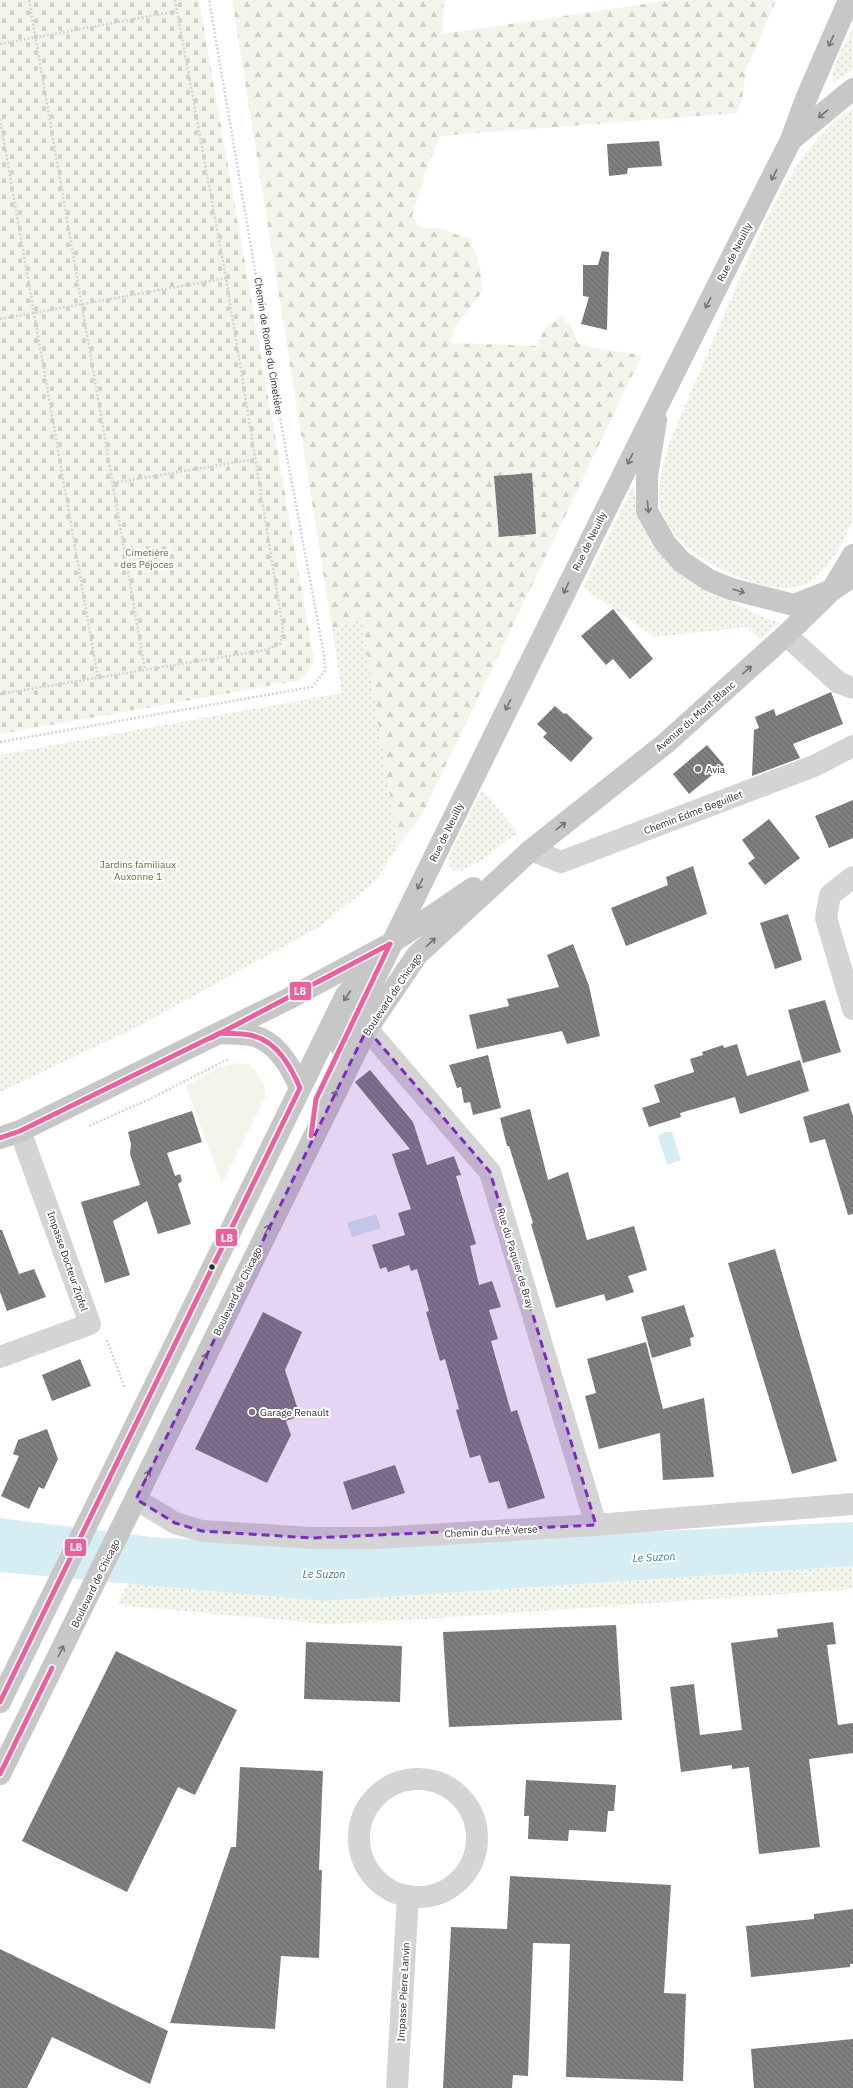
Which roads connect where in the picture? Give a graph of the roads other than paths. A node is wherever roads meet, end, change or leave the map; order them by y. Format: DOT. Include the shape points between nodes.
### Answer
graph roads {
  1 [pos="849,0"];
  2 [pos="853,89"];
  3 [pos="791,140"];
  4 [pos="659,399"];
  5 [pos="853,555"];
  6 [pos="853,576"];
  7 [pos="832,590"];
  8 [pos="786,635"];
  9 [pos="853,688"];
  10 [pos="853,746"];
  11 [pos="531,850"];
  12 [pos="853,877"];
  13 [pos="390,944"];
  14 [pos="853,1008"];
  15 [pos="367,1029"];
  16 [pos="220,1033"];
  17 [pos="300,1088"];
  18 [pos="20,1131"];
  19 [pos="0,1138"];
  20 [pos="310,1144"];
  21 [pos="0,1357"];
  22 [pos="136,1499"];
  23 [pos="853,1504"];
  24 [pos="596,1525"];
  25 [pos="0,1702"];
  26 [pos="0,1774"];
  27 [pos="408,1896"];
  28 [pos="397,2088"];
  1 -- 3 [label="main road, Rue de Neuilly, one-way"];
  2 -- 3 [label="main road, Rue de Neuilly, one-way"];
  3 -- 4 [label="main road, Rue de Neuilly, one-way"];
  4 -- 7 [label="main road, one-way" via="647,476 647,511 665,543 682,562 709,580 756,596 794,605"];
  4 -- 13 [label="main road, Rue de Neuilly, one-way"];
  5 -- 7 [label="main road"];
  6 -- 7 [label="main road, Avenue du Mont-Blanc"];
  7 -- 8 [label="main road, Avenue du Mont-Blanc"];
  8 -- 9 [label="street" via="839,682"];
  11 -- 8 [label="main road, Avenue du Mont-Blanc, one-way" via="666,743"];
  10 -- 11 [label="street, Chemin Edme Beguillet" via="814,766 561,862"];
  11 -- 13 [label="main road"];
  15 -- 11 [label="main road, Boulevard de Chicago, one-way" via="417,955"];
  12 -- 14 [label="street" via="830,895 826,918"];
  13 -- 16 [label="main road"];
  13 -- 17 [label="main road, one-way" via="346,995"];
  13 -- 20 [label="main road" via="316,1099"];
  20 -- 15 [label="main road, Boulevard de Chicago, one-way"];
  15 -- 24 [label="street, Rue du Paquier de Bray" via="490,1172"];
  16 -- 17 [label="main road" via="242,1034 266,1042 293,1071"];
  16 -- 18 [label="main road"];
  17 -- 25 [label="main road"];
  18 -- 19 [label="main road"];
  18 -- 21 [label="street, Impasse Docteur Zipfel" via="90,1324"];
  22 -- 20 [label="main road, Boulevard de Chicago, one-way"];
  22 -- 24 [label="street, Chemin du Pré Verse" via="175,1522 202,1531 312,1538 378,1538"];
  26 -- 22 [label="main road, Boulevard de Chicago, one-way"];
  23 -- 24 [label="street, Chemin du Pré Verse"];
  27 -- 27 [label="street" via="427,1896 445,1890 460,1879 471,1864 477,1846 476,1826 470,1809 458,1794 442,1783 424,1778 404,1780 386,1788 371,1802 361,1819 359,1839 363,1860 373,1876 389,1889"];
  27 -- 28 [label="street, Impasse Pierre Lanvin"];
}
